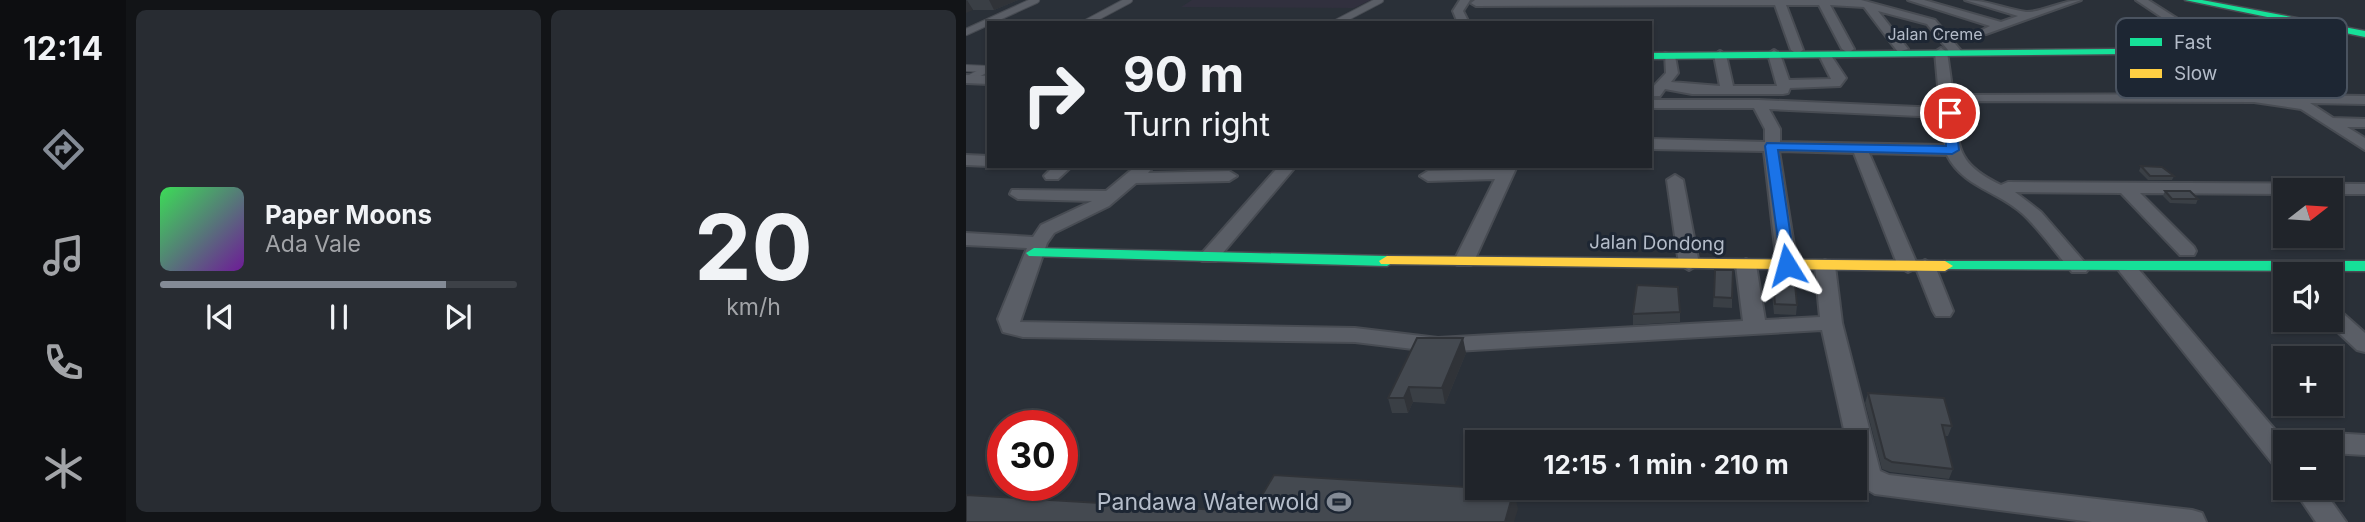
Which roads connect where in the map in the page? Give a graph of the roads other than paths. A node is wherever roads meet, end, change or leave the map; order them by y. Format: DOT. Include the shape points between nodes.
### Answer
graph roads {
  1 [pos="1036,0"];
  2 [pos="1129,0"];
  3 [pos="1380,0"];
  4 [pos="1913,0"];
  5 [pos="1970,0"];
  6 [pos="2027,0"];
  7 [pos="2076,0"];
  8 [pos="2141,0"];
  9 [pos="2189,0"];
  10 [pos="1471,1"];
  11 [pos="1839,1"];
  12 [pos="1786,2"];
  13 [pos="1823,2"];
  14 [pos="1862,2"];
  15 [pos="2054,7"];
  16 [pos="2029,16"];
  17 [pos="2169,18"];
  18 [pos="2282,18"];
  19 [pos="1976,19"];
  20 [pos="990,21"];
  21 [pos="1090,21"];
  22 [pos="1340,21"];
  23 [pos="1463,21"];
  24 [pos="987,22"];
  25 [pos="2002,26"];
  26 [pos="1986,31"];
  27 [pos="2347,31"];
  28 [pos="966,32"];
  29 [pos="2365,34"];
  30 [pos="1903,50"];
  31 [pos="2004,50"];
  32 [pos="2116,50"];
  33 [pos="1850,51"];
  34 [pos="1798,52"];
  35 [pos="1949,52"];
  36 [pos="1774,54"];
  37 [pos="1720,55"];
  38 [pos="1825,55"];
  39 [pos="1652,56"];
  40 [pos="1669,56"];
  41 [pos="987,72"];
  42 [pos="967,75"];
  43 [pos="1784,84"];
  44 [pos="1664,85"];
  45 [pos="1727,90"];
  46 [pos="1652,98"];
  47 [pos="2292,98"];
  48 [pos="2365,100"];
  49 [pos="1652,103"];
  50 [pos="2300,103"];
  51 [pos="1759,104"];
  52 [pos="1953,106"];
  53 [pos="2331,122"];
  54 [pos="2365,123"];
  55 [pos="1652,144"];
  56 [pos="2365,145"];
  57 [pos="1771,146"];
  58 [pos="1859,147"];
  59 [pos="1952,150"];
  60 [pos="966,160"];
  61 [pos="987,161"];
  62 [pos="1286,168"];
  63 [pos="1507,170"];
  64 [pos="1139,172"];
  65 [pos="1230,176"];
  66 [pos="1428,176"];
  67 [pos="1675,180"];
  68 [pos="2008,187"];
  69 [pos="2125,187"];
  70 [pos="2365,189"];
  71 [pos="1018,194"];
  72 [pos="1111,196"];
  73 [pos="966,239"];
  74 [pos="1036,248"];
  75 [pos="2187,251"];
  76 [pos="1209,257"];
  77 [pos="1464,261"];
  78 [pos="1689,264"];
  79 [pos="1746,265"];
  80 [pos="1787,265"];
  81 [pos="1825,266"];
  82 [pos="1917,266"];
  83 [pos="2365,266"];
  84 [pos="2343,267"];
  85 [pos="2079,268"];
  86 [pos="2127,268"];
  87 [pos="2273,271"];
  88 [pos="1943,311"];
  89 [pos="1831,323"];
  90 [pos="2343,325"];
  91 [pos="1755,327"];
  92 [pos="2365,345"];
  93 [pos="2269,442"];
  94 [pos="2273,442"];
  95 [pos="2343,443"];
  96 [pos="2365,444"];
  97 [pos="2273,447"];
  98 [pos="2316,500"];
  99 [pos="2184,522"];
  100 [pos="2192,522"];
  101 [pos="2333,522"];
  1 -- 20 [label="lane"];
  2 -- 21 [label="lane"];
  3 -- 22 [label="lane"];
  4 -- 19 [label="street"];
  5 -- 16 [label="street"];
  6 -- 15 [label="street"];
  7 -- 15 [label="street"];
  8 -- 17 [label="street"];
  9 -- 18 [label="street"];
  10 -- 12 [label="street"];
  10 -- 23 [label="street" via="1458,11"];
  11 -- 13 [label="street"];
  11 -- 14 [label="street"];
  12 -- 13 [label="street"];
  12 -- 34 [label="street"];
  13 -- 33 [label="street"];
  14 -- 30 [label="street"];
  14 -- 35 [label="street" via="1931,22"];
  15 -- 16 [label="street"];
  16 -- 25 [label="street"];
  19 -- 25 [label="street"];
  19 -- 26 [label="street"];
  24 -- 28 [label="lane"];
  25 -- 26 [label="street"];
  26 -- 31 [label="street"];
  27 -- 29 [label="street"];
  30 -- 33 [label="street, Jalan Creme"];
  30 -- 35 [label="street, Jalan Creme"];
  31 -- 32 [label="street, Jalan Creme"];
  31 -- 35 [label="street, Jalan Creme"];
  33 -- 38 [label="street, Jalan Creme"];
  34 -- 36 [label="street, Jalan Creme"];
  34 -- 38 [label="street, Jalan Creme"];
  35 -- 52 [label="street"];
  36 -- 37 [label="street, Jalan Creme"];
  36 -- 43 [label="street"];
  37 -- 40 [label="street, Jalan Creme"];
  37 -- 45 [label="street"];
  38 -- 43 [label="street" via="1838,81"];
  39 -- 40 [label="street, Jalan Creme"];
  40 -- 44 [label="street" via="1672,73"];
  41 -- 42 [label="street"];
  43 -- 45 [label="street" via="1781,90"];
  44 -- 45 [label="street"];
  44 -- 46 [label="street"];
  47 -- 50 [label="street"];
  48 -- 50 [label="street"];
  49 -- 51 [label="street"];
  50 -- 52 [label="street" via="2254,98"];
  50 -- 53 [label="street"];
  51 -- 52 [label="street"];
  51 -- 57 [label="street" via="1774,129"];
  52 -- 59 [label="street"];
  53 -- 54 [label="street"];
  53 -- 56 [label="street"];
  55 -- 57 [label="street"];
  57 -- 58 [label="street"];
  57 -- 80 [label="street"];
  58 -- 59 [label="street"];
  58 -- 82 [label="street"];
  59 -- 85 [label="street" via="1967,174 2001,189 2029,210"];
  60 -- 61 [label="street"];
  62 -- 76 [label="street"];
  63 -- 66 [label="street"];
  63 -- 77 [label="street"];
  64 -- 65 [label="street"];
  64 -- 72 [label="street"];
  67 -- 78 [label="street"];
  68 -- 69 [label="street"];
  69 -- 70 [label="street"];
  69 -- 75 [label="street"];
  71 -- 72 [label="street"];
  72 -- 74 [label="street" via="1052,225"];
  73 -- 74 [label="street"];
  74 -- 76 [label="street, Jalan Dondong"];
  74 -- 91 [label="street" via="1009,319 1008,324 1016,329 1354,335 1438,345"];
  76 -- 77 [label="street, Jalan Dondong"];
  77 -- 78 [label="street, Jalan Dondong"];
  78 -- 79 [label="street, Jalan Dondong"];
  79 -- 80 [label="street, Jalan Dondong"];
  79 -- 91 [label="street"];
  80 -- 81 [label="street, Jalan Dondong"];
  81 -- 82 [label="street, Jalan Dondong"];
  81 -- 89 [label="street"];
  82 -- 85 [label="street, Jalan Dondong"];
  82 -- 88 [label="street"];
  83 -- 84 [label="street, Jalan Dondong"];
  85 -- 86 [label="street, Jalan Dondong"];
  86 -- 87 [label="street, Jalan Dondong"];
  86 -- 93 [label="street"];
  89 -- 91 [label="street"];
  89 -- 99 [label="street" via="1868,477 1875,482"];
  90 -- 92 [label="street"];
  93 -- 94 [label="street"];
  93 -- 97 [label="street"];
  95 -- 96 [label="street"];
  98 -- 101 [label="street"];
  99 -- 100 [label="street"];
}
